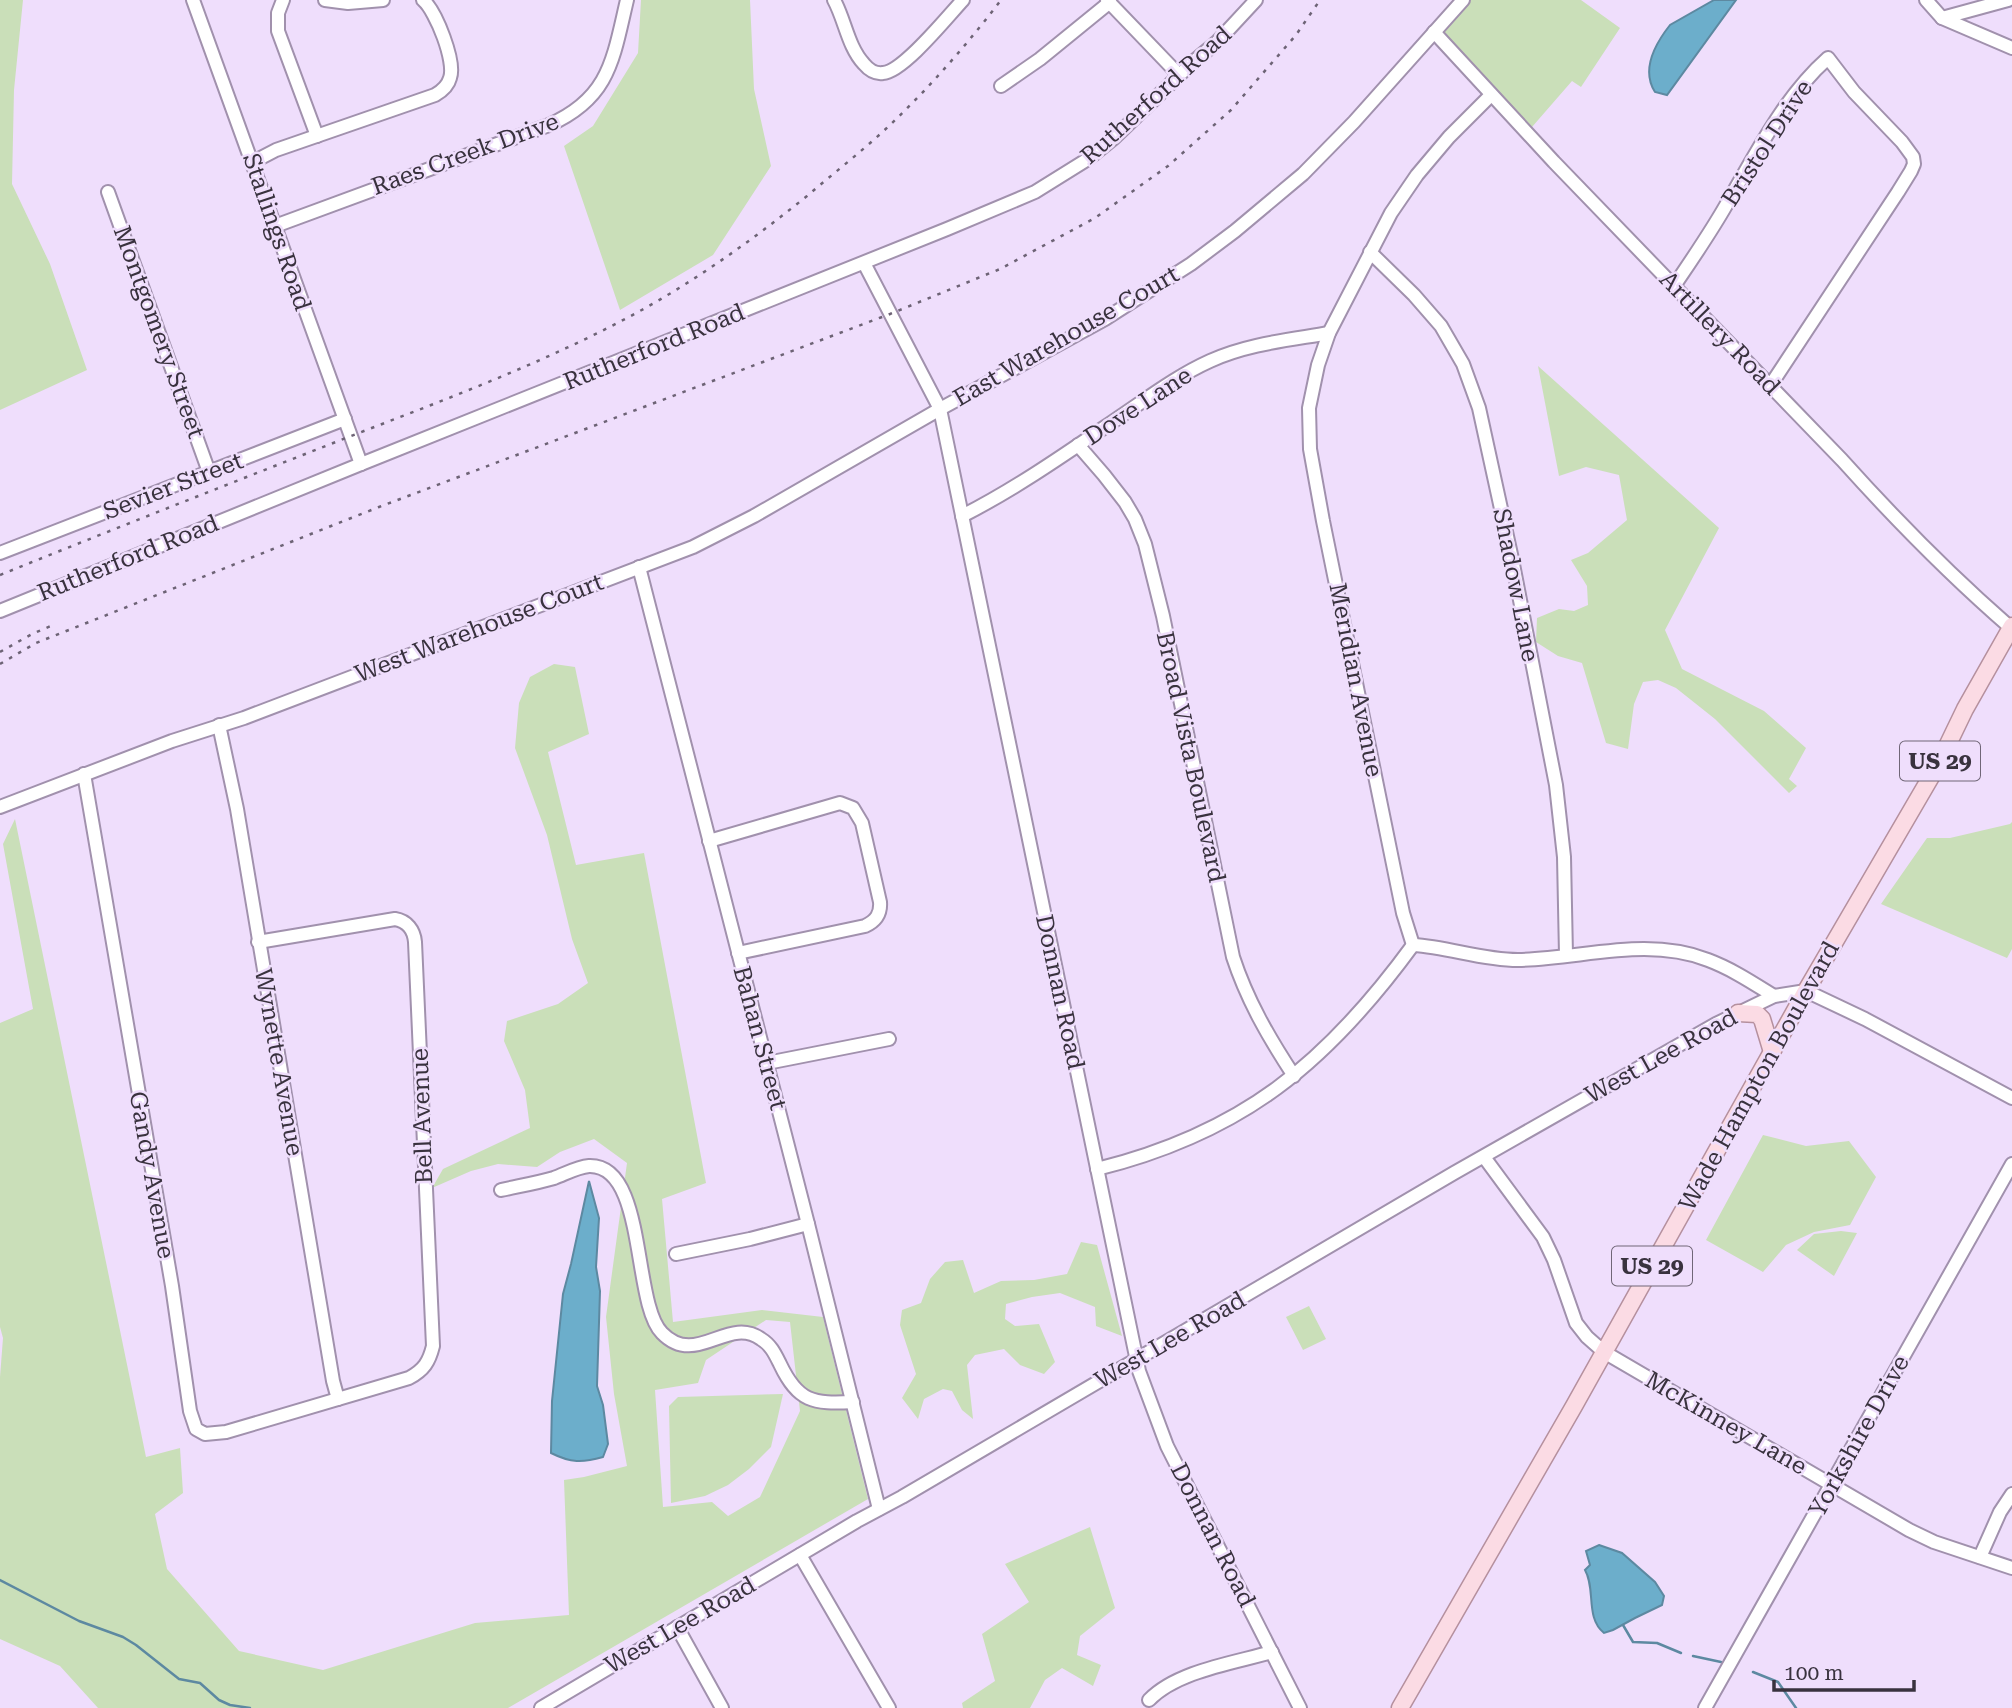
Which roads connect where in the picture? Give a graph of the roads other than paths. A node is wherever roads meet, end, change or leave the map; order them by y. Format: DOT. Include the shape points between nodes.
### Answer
graph roads {
  1 [pos="192,0"];
  2 [pos="283,0"];
  3 [pos="325,0"];
  4 [pos="383,0"];
  5 [pos="424,0"];
  6 [pos="626,0"];
  7 [pos="834,0"];
  8 [pos="963,0"];
  9 [pos="1256,0"];
  10 [pos="1463,0"];
  11 [pos="1926,0"];
  12 [pos="2008,0"];
  13 [pos="1108,1"];
  14 [pos="1942,18"];
  15 [pos="1434,32"];
  16 [pos="2012,48"];
  17 [pos="1180,75"];
  18 [pos="1001,86"];
  19 [pos="1491,94"];
  20 [pos="317,136"];
  21 [pos="253,162"];
  22 [pos="108,192"];
  23 [pos="275,226"];
  24 [pos="1370,252"];
  25 [pos="864,263"];
  26 [pos="1674,286"];
  27 [pos="1329,333"];
  28 [pos="1770,386"];
  29 [pos="940,409"];
  30 [pos="345,419"];
  31 [pos="1078,445"];
  32 [pos="361,464"];
  33 [pos="209,472"];
  34 [pos="962,516"];
  35 [pos="0,552"];
  36 [pos="639,567"];
  37 [pos="0,611"];
  38 [pos="2011,627"];
  39 [pos="219,725"];
  40 [pos="84,774"];
  41 [pos="0,807"];
  42 [pos="709,841"];
  43 [pos="258,942"];
  44 [pos="1413,945"];
  45 [pos="738,953"];
  46 [pos="1566,955"];
  47 [pos="1807,991"];
  48 [pos="1774,996"];
  49 [pos="1738,1013"];
  50 [pos="889,1039"];
  51 [pos="1772,1052"];
  52 [pos="766,1063"];
  53 [pos="1294,1076"];
  54 [pos="2012,1098"];
  55 [pos="1484,1157"];
  56 [pos="2012,1164"];
  57 [pos="1097,1169"];
  58 [pos="501,1190"];
  59 [pos="808,1224"];
  60 [pos="676,1254"];
  61 [pos="1600,1348"];
  62 [pos="1137,1359"];
  63 [pos="338,1399"];
  64 [pos="853,1402"];
  65 [pos="1831,1484"];
  66 [pos="2012,1494"];
  67 [pos="879,1509"];
  68 [pos="800,1555"];
  69 [pos="1980,1557"];
  70 [pos="2012,1568"];
  71 [pos="677,1627"];
  72 [pos="1272,1652"];
  73 [pos="1149,1700"];
  74 [pos="563,1702"];
  75 [pos="541,1708"];
  76 [pos="723,1708"];
  77 [pos="889,1708"];
  78 [pos="1300,1708"];
  79 [pos="1400,1708"];
  80 [pos="1705,1708"];
  1 -- 21 [label="street, Stallings Road"];
  2 -- 20 [label="street" via="278,31"];
  3 -- 4 [label="street" via="348,4"];
  5 -- 20 [label="street" via="434,13 450,59 451,75 445,88"];
  6 -- 23 [label="street, Raes Creek Drive" via="606,76 569,115"];
  7 -- 8 [label="street" via="855,50 864,64 881,74 912,56"];
  9 -- 17 [label="street, Rutherford Road"];
  10 -- 15 [label="street, East Warehouse Court"];
  11 -- 14 [label="street"];
  12 -- 14 [label="street"];
  13 -- 17 [label="street"];
  13 -- 18 [label="street"];
  14 -- 16 [label="street"];
  15 -- 19 [label="street, Artillery Road"];
  15 -- 29 [label="street, East Warehouse Court" via="1311,167 1235,231 1105,319"];
  17 -- 25 [label="street, Rutherford Road" via="1114,138 1061,177 1007,205"];
  19 -- 24 [label="street, Meridian Avenue" via="1417,175"];
  19 -- 26 [label="street, Artillery Road"];
  20 -- 21 [label="street"];
  21 -- 23 [label="street, Stallings Road"];
  22 -- 33 [label="street, Montgomery Street"];
  23 -- 30 [label="street, Stallings Road"];
  24 -- 27 [label="street, Meridian Avenue"];
  24 -- 46 [label="street, Shadow Lane" via="1441,326 1463,365 1479,408 1556,785 1564,858"];
  25 -- 29 [label="street, Donnan Road"];
  25 -- 32 [label="street, Rutherford Road"];
  26 -- 28 [label="street, Artillery Road"];
  26 -- 28 [label="street, Bristol Drive" via="1754,154 1808,77 1828,58 1906,147 1914,164"];
  27 -- 31 [label="street, Dove Lane" via="1269,343 1213,360"];
  27 -- 44 [label="street, Meridian Avenue" via="1310,396 1310,449"];
  28 -- 38 [label="street, Artillery Road" via="1915,537"];
  29 -- 34 [label="street, Donnan Road"];
  29 -- 36 [label="street, West Warehouse Court" via="726,531"];
  30 -- 32 [label="street, Stallings Road"];
  30 -- 33 [label="street, Sevier Street"];
  31 -- 34 [label="street, Dove Lane"];
  31 -- 53 [label="street, Broad Vista Boulevard" via="1125,502 1145,544 1233,957 1249,999"];
  32 -- 37 [label="street, Rutherford Road"];
  33 -- 35 [label="street, Sevier Street"];
  34 -- 57 [label="street, Donnan Road"];
  36 -- 39 [label="street, West Warehouse Court"];
  36 -- 42 [label="street, Bahan Street"];
  38 -- 47 [label="main road, Wade Hampton Boulevard / US 29" via="1939,763"];
  39 -- 40 [label="street, West Warehouse Court"];
  39 -- 43 [label="street, Wynette Avenue"];
  40 -- 41 [label="street, West Warehouse Court"];
  40 -- 63 [label="street, Gandy Avenue" via="193,1424 201,1433 217,1434"];
  42 -- 45 [label="street, Bahan Street"];
  42 -- 45 [label="street" via="840,803 853,808 862,824 880,902 874,921"];
  43 -- 63 [label="street, Wynette Avenue"];
  43 -- 63 [label="street, Bell Avenue" via="395,919 410,927 415,937 433,1346 429,1361 417,1373"];
  44 -- 46 [label="street" via="1497,960"];
  44 -- 53 [label="street" via="1331,1044"];
  45 -- 52 [label="street, Bahan Street"];
  46 -- 48 [label="street" via="1632,949 1676,951 1725,967"];
  47 -- 48 [label="street, West Lee Road"];
  47 -- 51 [label="main road, Wade Hampton Boulevard / US 29"];
  47 -- 54 [label="street"];
  48 -- 49 [label="street, West Lee Road"];
  49 -- 51 [label="main road" via="1762,1019"];
  49 -- 55 [label="street, West Lee Road"];
  50 -- 52 [label="street"];
  51 -- 61 [label="main road, Wade Hampton Boulevard / US 29"];
  52 -- 59 [label="street, Bahan Street"];
  53 -- 57 [label="street" via="1248,1109 1199,1135"];
  55 -- 61 [label="street" via="1543,1237 1576,1323"];
  55 -- 62 [label="street, West Lee Road"];
  56 -- 65 [label="street, Yorkshire Drive"];
  57 -- 62 [label="street, Donnan Road"];
  58 -- 64 [label="street" via="583,1167 603,1169 619,1185 629,1206 650,1313 661,1332 673,1342 694,1346 730,1334 751,1333 772,1348 801,1394 822,1403"];
  59 -- 60 [label="street"];
  59 -- 64 [label="street, Bahan Street"];
  61 -- 65 [label="street, McKinney Lane"];
  61 -- 79 [label="main road, Wade Hampton Boulevard / US 29"];
  62 -- 67 [label="street, West Lee Road"];
  62 -- 72 [label="street, Donnan Road" via="1167,1446"];
  64 -- 67 [label="street, Bahan Street"];
  65 -- 69 [label="street, McKinney Lane" via="1909,1530"];
  65 -- 80 [label="street, Yorkshire Drive"];
  66 -- 69 [label="street"];
  67 -- 68 [label="street, West Lee Road"];
  68 -- 71 [label="street, West Lee Road"];
  68 -- 77 [label="street"];
  69 -- 70 [label="street, McKinney Lane"];
  71 -- 74 [label="street, West Lee Road"];
  71 -- 76 [label="street"];
  72 -- 73 [label="street" via="1181,1678"];
  72 -- 78 [label="street, Donnan Road"];
  74 -- 75 [label="street, West Lee Road"];
}
